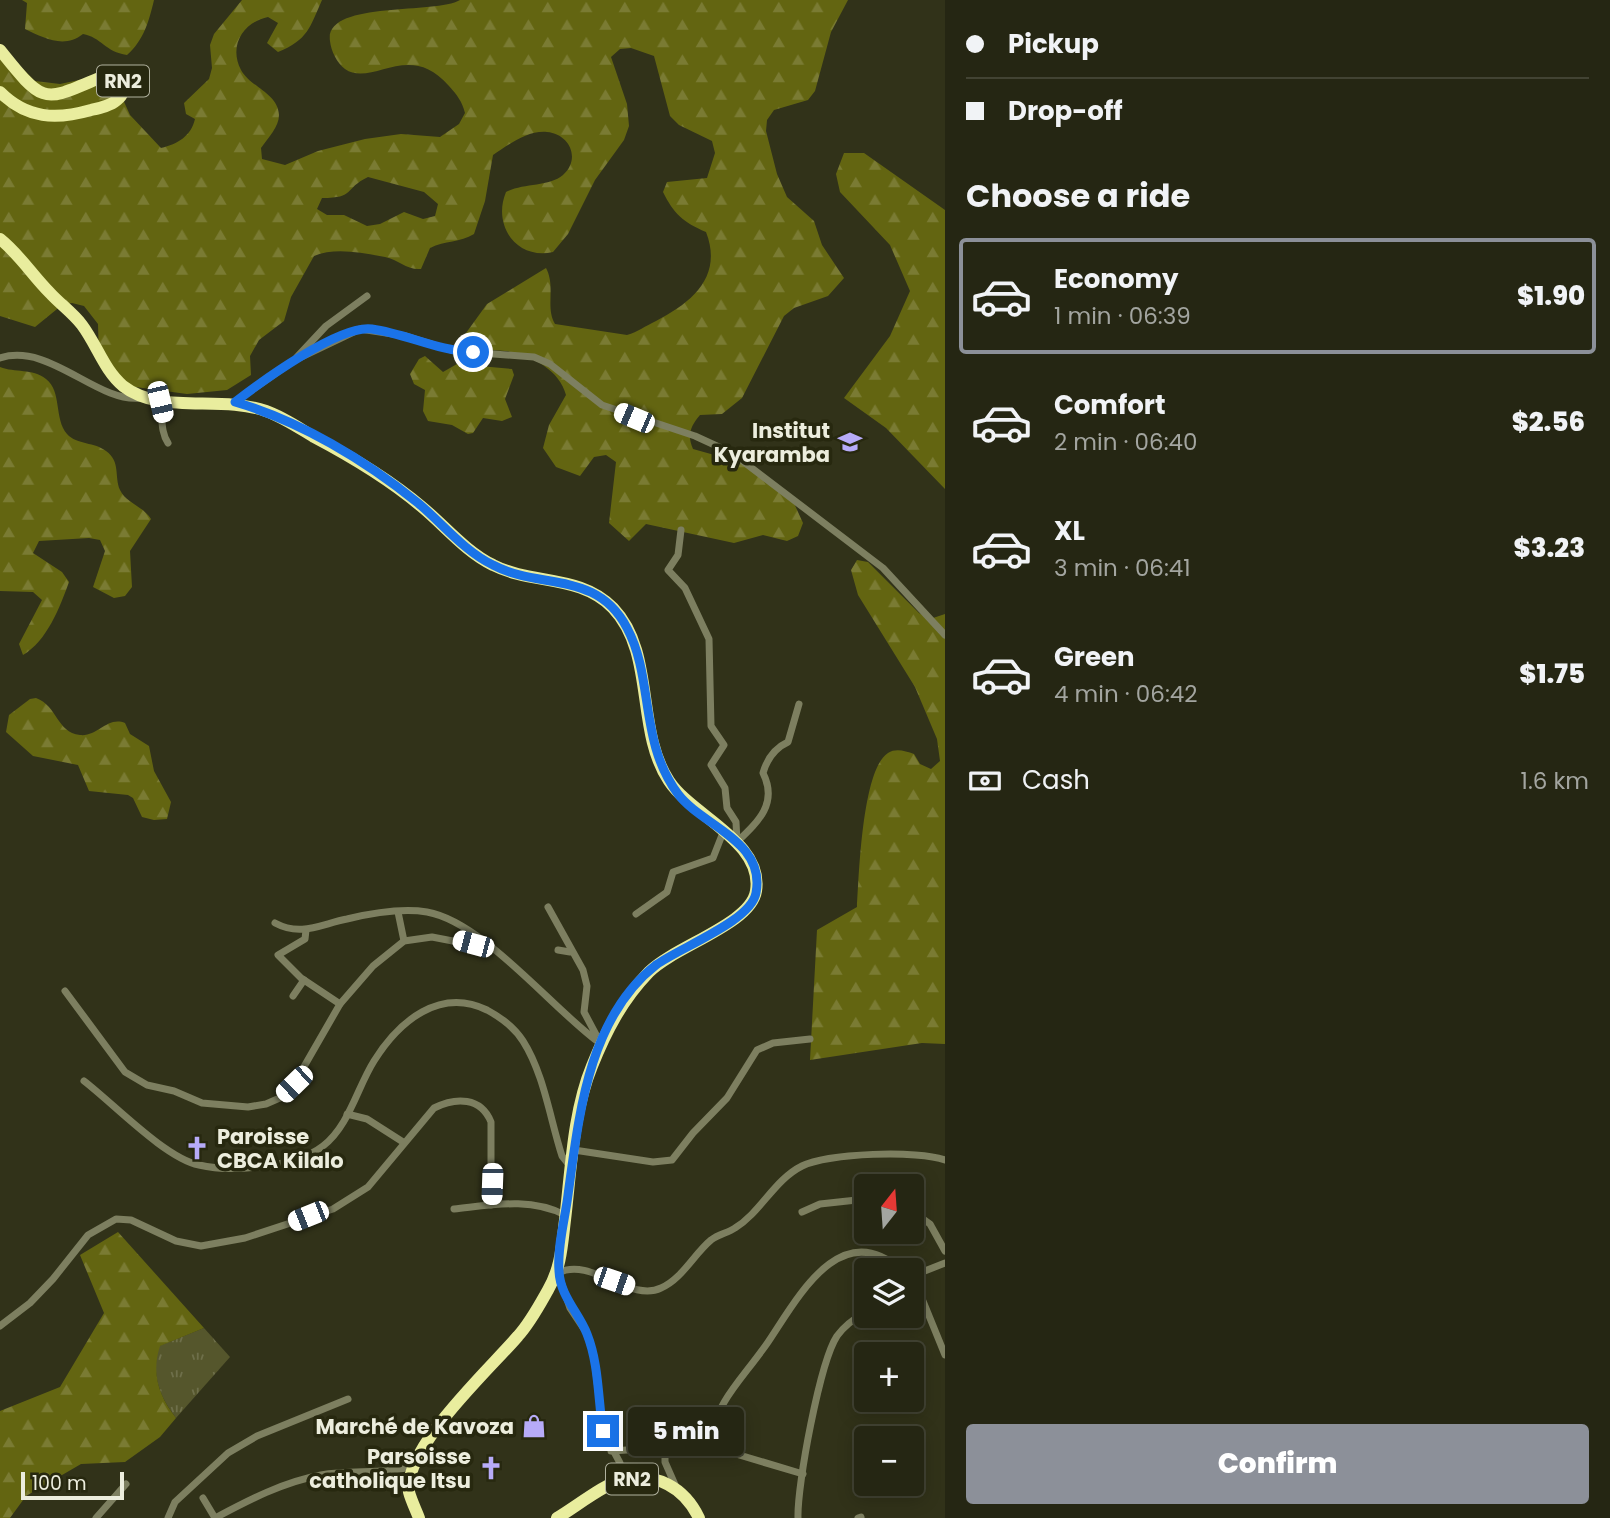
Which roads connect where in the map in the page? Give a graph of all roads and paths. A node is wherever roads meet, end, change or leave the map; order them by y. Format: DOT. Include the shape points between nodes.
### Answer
graph roads {
  1 [pos="0,50"];
  2 [pos="0,92"];
  3 [pos="0,239"];
  4 [pos="366,296"];
  5 [pos="0,358"];
  6 [pos="295,360"];
  7 [pos="142,398"];
  8 [pos="160,402"];
  9 [pos="235,402"];
  10 [pos="168,443"];
  11 [pos="681,530"];
  12 [pos="945,635"];
  13 [pos="799,704"];
  14 [pos="724,829"];
  15 [pos="737,842"];
  16 [pos="548,907"];
  17 [pos="398,912"];
  18 [pos="636,914"];
  19 [pos="275,923"];
  20 [pos="306,930"];
  21 [pos="404,941"];
  22 [pos="489,948"];
  23 [pos="558,950"];
  24 [pos="570,952"];
  25 [pos="304,980"];
  26 [pos="65,991"];
  27 [pos="293,996"];
  28 [pos="340,1004"];
  29 [pos="810,1039"];
  30 [pos="601,1044"];
  31 [pos="84,1081"];
  32 [pos="347,1114"];
  33 [pos="403,1142"];
  34 [pos="574,1150"];
  35 [pos="945,1160"];
  36 [pos="572,1168"];
  37 [pos="854,1200"];
  38 [pos="491,1205"];
  39 [pos="454,1209"];
  40 [pos="802,1212"];
  41 [pos="565,1215"];
  42 [pos="924,1220"];
  43 [pos="945,1251"];
  44 [pos="881,1258"];
  45 [pos="945,1263"];
  46 [pos="924,1271"];
  47 [pos="558,1273"];
  48 [pos="924,1303"];
  49 [pos="854,1319"];
  50 [pos="0,1326"];
  51 [pos="945,1355"];
  52 [pos="348,1399"];
  53 [pos="706,1446"];
  54 [pos="665,1449"];
  55 [pos="611,1451"];
  56 [pos="414,1466"];
  57 [pos="803,1474"];
  58 [pos="621,1479"];
  59 [pos="126,1485"];
  60 [pos="676,1488"];
  61 [pos="203,1497"];
  62 [pos="96,1518"];
  63 [pos="168,1518"];
  64 [pos="419,1518"];
  65 [pos="557,1518"];
  66 [pos="699,1518"];
  67 [pos="798,1518"];
  1 -- 2 [label="highway, RN2" via="22,78 50,95 61,95 109,74 122,79 124,87 108,105 48,118 27,112"];
  3 -- 7 [label="highway" via="84,327 122,385"];
  4 -- 6 [label="street" via="327,326"];
  5 -- 7 [label="street" via="27,356 120,396"];
  6 -- 9 [label="street"];
  6 -- 12 [label="street" via="348,333 370,328 454,351 534,357 550,364 602,405 732,453 883,568"];
  7 -- 8 [label="highway"];
  8 -- 9 [label="highway"];
  8 -- 10 [label="street" via="162,434"];
  9 -- 14 [label="highway" via="270,412 360,461 495,567 566,582 595,594 613,608 628,628 636,651 663,772 680,798"];
  11 -- 15 [label="street" via="678,555 668,570 685,588 709,639 711,726 723,745 712,765 736,822"];
  13 -- 15 [label="street" via="788,742 767,761 763,773 770,787 767,808"];
  14 -- 15 [label="highway"];
  14 -- 18 [label="street" via="713,858 673,872 667,892"];
  15 -- 30 [label="highway" via="757,878 751,905 741,916 653,968 613,1018"];
  16 -- 24 [label="street"];
  17 -- 20 [label="street"];
  17 -- 21 [label="street"];
  17 -- 22 [label="street" via="446,918"];
  19 -- 20 [label="street"];
  20 -- 25 [label="street" via="305,939 278,955"];
  21 -- 22 [label="street" via="432,937"];
  21 -- 28 [label="street" via="373,966"];
  22 -- 30 [label="street"];
  23 -- 24 [label="street"];
  24 -- 30 [label="street" via="583,970 587,986 584,1012"];
  25 -- 27 [label="street"];
  25 -- 28 [label="street"];
  26 -- 28 [label="street" via="125,1072 147,1086 224,1106 266,1104 282,1097"];
  29 -- 34 [label="street" via="757,1050 727,1098 673,1160 653,1162"];
  30 -- 34 [label="highway" via="588,1075"];
  31 -- 32 [label="street" via="142,1130 201,1166 270,1166 299,1159 325,1145"];
  32 -- 33 [label="street" via="367,1119"];
  32 -- 36 [label="street" via="375,1059 403,1024 442,1003 468,1003 502,1017 524,1043 537,1070 562,1156"];
  33 -- 38 [label="street" via="434,1108 448,1101 463,1100 487,1111 493,1144"];
  33 -- 50 [label="street" via="384,1170 351,1200 246,1238 187,1245 139,1223 116,1219 88,1235 38,1295"];
  34 -- 36 [label="highway"];
  35 -- 47 [label="street" via="849,1156 800,1167 734,1229 711,1240 661,1289 641,1290 576,1268"];
  36 -- 41 [label="highway"];
  37 -- 40 [label="street" via="820,1204"];
  38 -- 39 [label="street"];
  38 -- 41 [label="street" via="547,1205"];
  41 -- 47 [label="highway"];
  42 -- 43 [label="street"];
  44 -- 53 [label="street" via="853,1254 816,1272 737,1379"];
  45 -- 46 [label="street"];
  47 -- 55 [label="street" via="594,1356 603,1431"];
  47 -- 56 [label="highway" via="522,1332 435,1428"];
  48 -- 51 [label="street"];
  49 -- 57 [label="street" via="836,1337 829,1356"];
  52 -- 63 [label="street" via="257,1436 228,1453 176,1502"];
  53 -- 54 [label="street"];
  53 -- 57 [label="street"];
  54 -- 55 [label="street"];
  54 -- 60 [label="street" via="665,1462"];
  55 -- 58 [label="street" via="620,1463"];
  56 -- 61 [label="street" via="320,1475 262,1493 215,1518"];
  56 -- 64 [label="highway" via="408,1490"];
  57 -- 67 [label="street"];
  58 -- 60 [label="highway, RN2" via="656,1478"];
  58 -- 65 [label="highway, RN2"];
  59 -- 62 [label="street"];
  60 -- 66 [label="highway, RN2" via="692,1503"];
}
